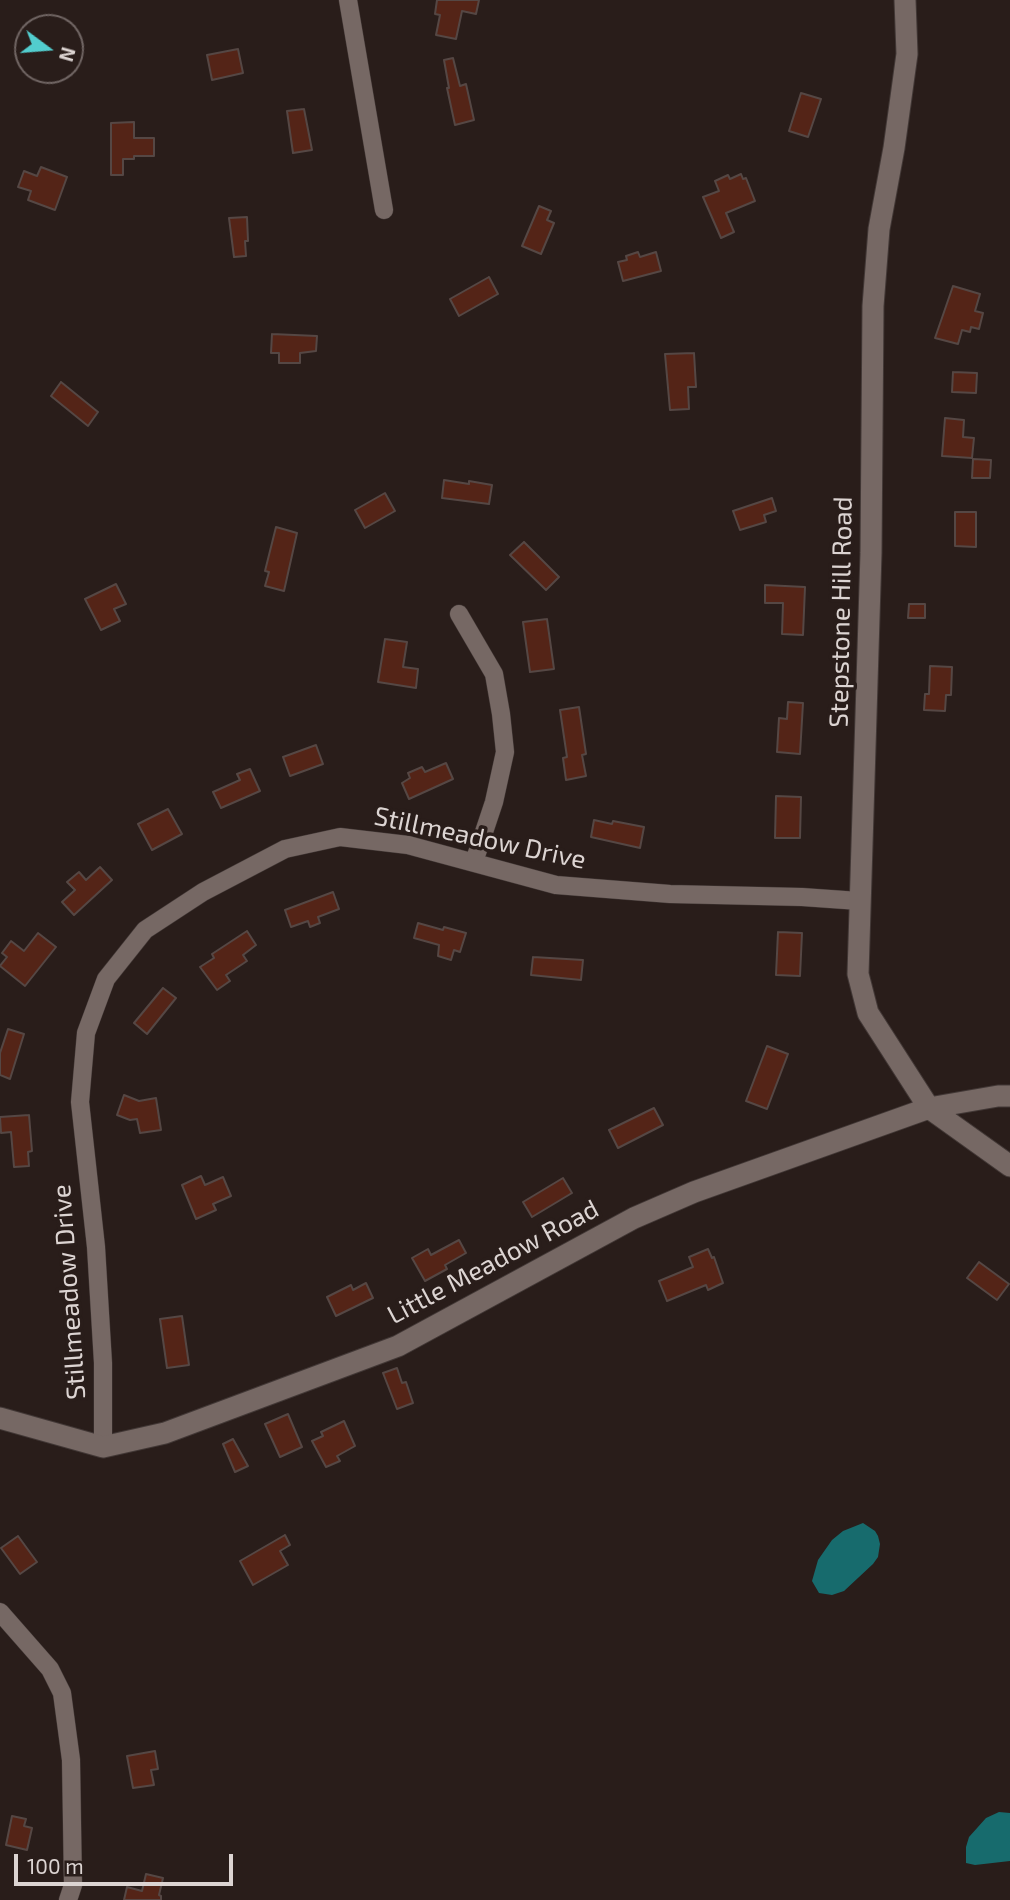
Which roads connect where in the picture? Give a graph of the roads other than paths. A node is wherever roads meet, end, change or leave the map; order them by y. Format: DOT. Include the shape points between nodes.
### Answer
graph roads {
  1 [pos="348,0"];
  2 [pos="905,0"];
  3 [pos="384,210"];
  4 [pos="459,614"];
  5 [pos="474,862"];
  6 [pos="859,901"];
  7 [pos="1010,1096"];
  8 [pos="929,1108"];
  9 [pos="1010,1166"];
  10 [pos="0,1418"];
  11 [pos="103,1447"];
  12 [pos="0,1612"];
  13 [pos="68,1900"];
  1 -- 3 [label="street"];
  2 -- 6 [label="street, Stepstone Hill Road" via="906,54 878,229 873,306 866,782"];
  4 -- 5 [label="street" via="494,674 505,752"];
  5 -- 6 [label="street, Stillmeadow Drive" via="556,885"];
  5 -- 11 [label="street, Stillmeadow Drive" via="408,845 340,837 285,849 203,892 145,930 106,979 86,1033 80,1101 103,1363"];
  6 -- 8 [label="street, Stepstone Hill Road" via="858,974 867,1013"];
  7 -- 8 [label="street, Little Meadow Road"];
  8 -- 9 [label="street, Stepstone Hill Road"];
  8 -- 11 [label="street, Little Meadow Road" via="646,1213 398,1346 165,1433"];
  10 -- 11 [label="street, Little Meadow Road"];
  12 -- 13 [label="street" via="50,1669 62,1693 71,1760 73,1885"];
}
